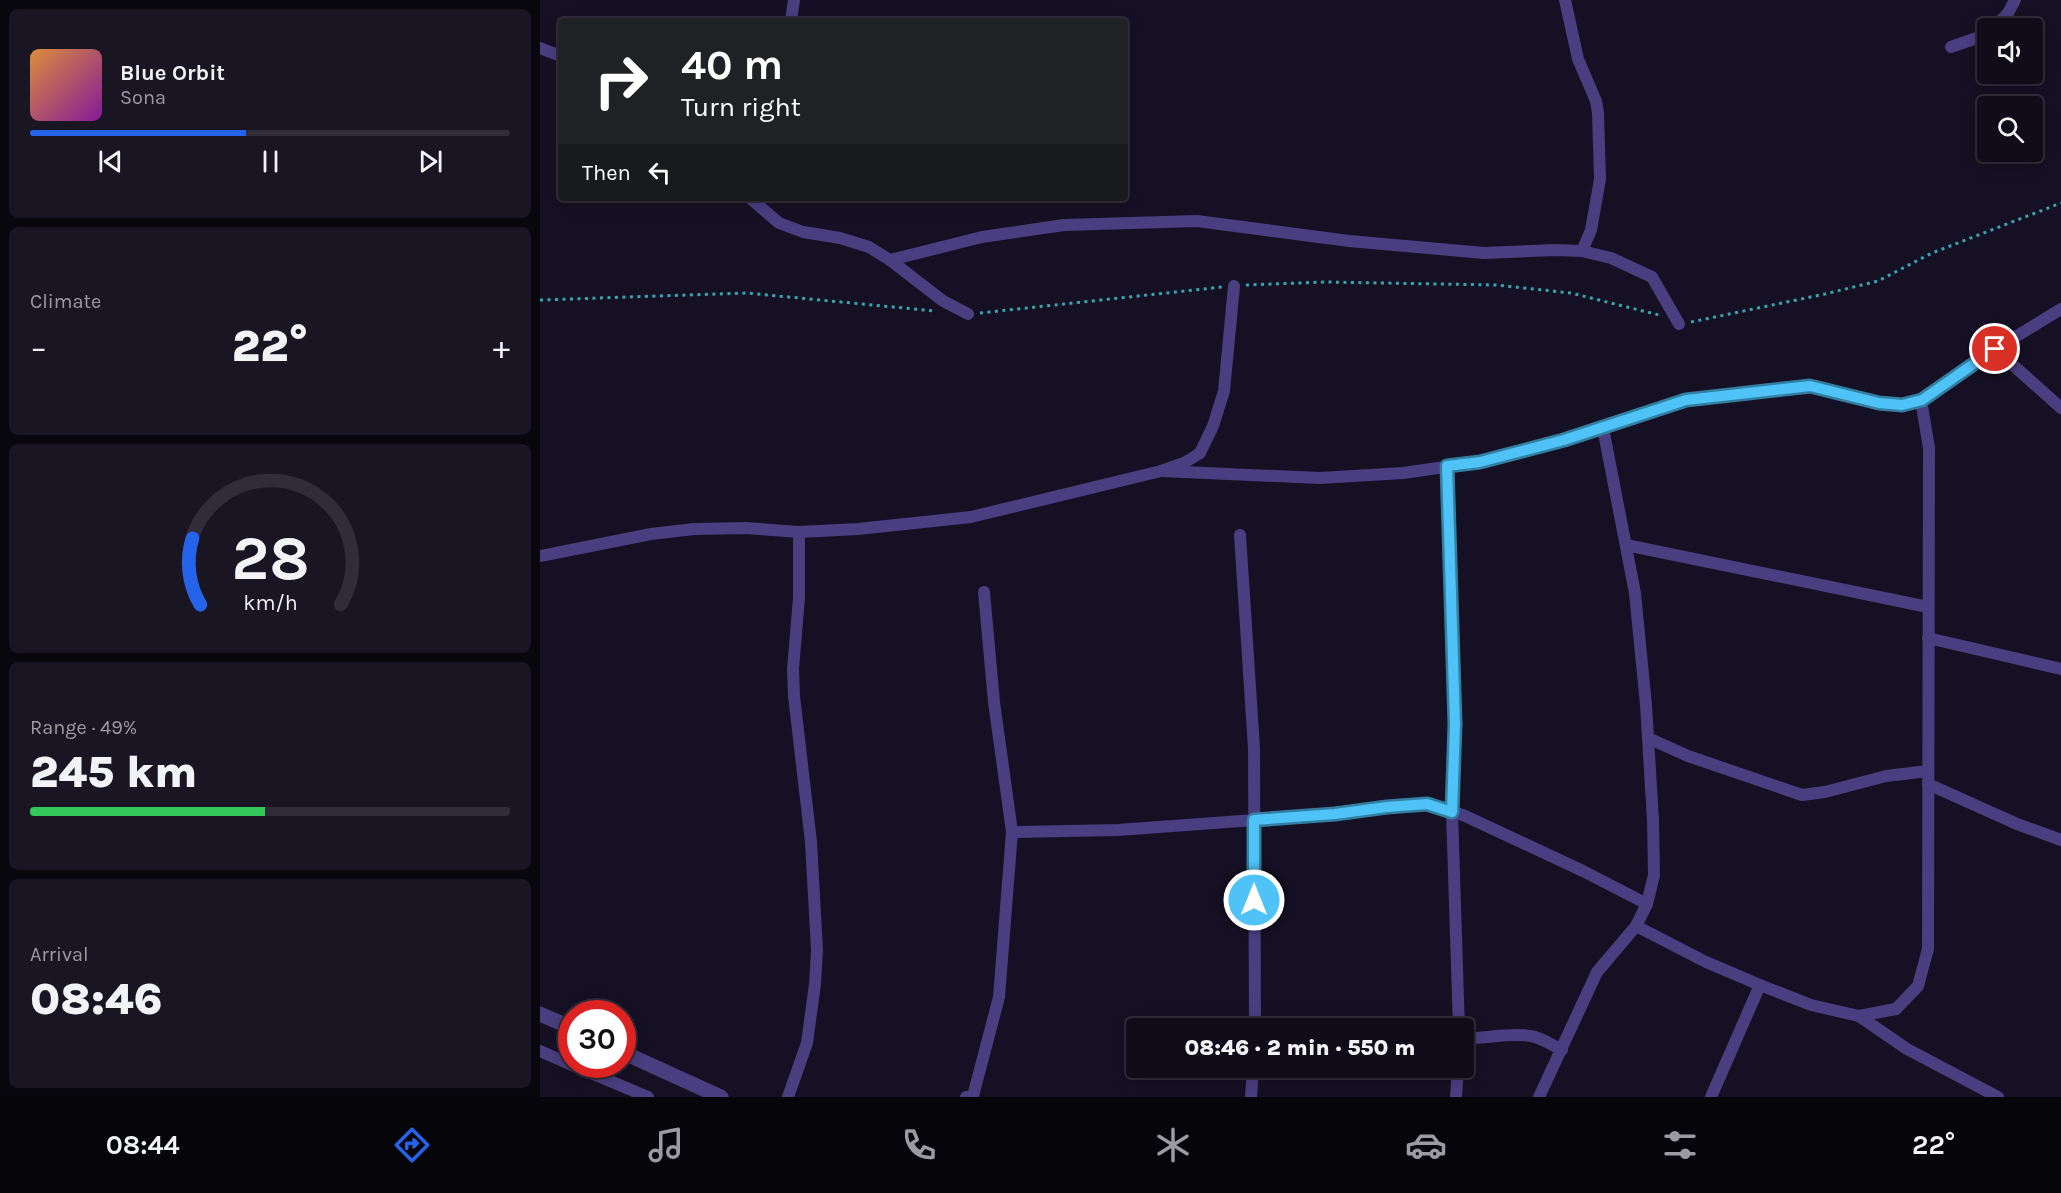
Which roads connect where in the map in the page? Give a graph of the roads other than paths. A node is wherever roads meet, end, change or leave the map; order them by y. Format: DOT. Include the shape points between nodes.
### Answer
graph roads {
  1 [pos="794,0"];
  2 [pos="1564,0"];
  3 [pos="2015,0"];
  4 [pos="791,18"];
  5 [pos="2003,18"];
  6 [pos="1977,38"];
  7 [pos="1951,47"];
  8 [pos="540,48"];
  9 [pos="558,55"];
  10 [pos="753,201"];
  11 [pos="1582,251"];
  12 [pos="890,260"];
  13 [pos="1234,286"];
  14 [pos="2061,309"];
  15 [pos="968,314"];
  16 [pos="1679,324"];
  17 [pos="1995,349"];
  18 [pos="1922,400"];
  19 [pos="2061,408"];
  20 [pos="1603,428"];
  21 [pos="1447,466"];
  22 [pos="1161,471"];
  23 [pos="799,532"];
  24 [pos="1240,535"];
  25 [pos="1626,545"];
  26 [pos="540,556"];
  27 [pos="984,592"];
  28 [pos="1928,607"];
  29 [pos="1928,638"];
  30 [pos="2061,669"];
  31 [pos="1648,738"];
  32 [pos="1928,771"];
  33 [pos="1928,784"];
  34 [pos="1452,812"];
  35 [pos="1254,820"];
  36 [pos="1011,832"];
  37 [pos="2061,840"];
  38 [pos="1647,904"];
  39 [pos="1636,926"];
  40 [pos="1760,985"];
  41 [pos="540,1014"];
  42 [pos="1859,1016"];
  43 [pos="1255,1018"];
  44 [pos="1460,1018"];
  45 [pos="558,1022"];
  46 [pos="1474,1039"];
  47 [pos="1562,1050"];
  48 [pos="540,1052"];
  49 [pos="636,1058"];
  50 [pos="558,1059"];
  51 [pos="603,1078"];
  52 [pos="1252,1078"];
  53 [pos="1457,1078"];
  54 [pos="645,1096"];
  55 [pos="721,1097"];
  56 [pos="788,1097"];
  57 [pos="966,1097"];
  58 [pos="1251,1097"];
  59 [pos="1456,1097"];
  60 [pos="1539,1097"];
  61 [pos="1711,1097"];
  62 [pos="1998,1097"];
  1 -- 4 [label="street"];
  2 -- 11 [label="street" via="1578,60 1598,113 1600,179 1591,230"];
  3 -- 5 [label="street"];
  6 -- 7 [label="street"];
  8 -- 9 [label="street"];
  10 -- 12 [label="street" via="779,223 869,247"];
  11 -- 12 [label="street" via="1484,253 1349,241 1197,221 1064,225 982,237"];
  11 -- 16 [label="street" via="1611,258 1652,278"];
  12 -- 15 [label="street" via="943,301"];
  13 -- 22 [label="street" via="1224,391 1213,426 1200,453"];
  14 -- 17 [label="street"];
  17 -- 18 [label="street"];
  17 -- 19 [label="street"];
  18 -- 20 [label="street" via="1902,405 1879,403 1810,386 1686,400"];
  18 -- 28 [label="street" via="1929,448"];
  20 -- 21 [label="street" via="1480,462"];
  20 -- 25 [label="street"];
  21 -- 22 [label="street" via="1320,478"];
  21 -- 34 [label="street" via="1455,724"];
  22 -- 23 [label="street" via="971,517"];
  23 -- 26 [label="street" via="694,529"];
  23 -- 56 [label="street" via="794,690 814,878 817,950 807,1043"];
  24 -- 35 [label="street" via="1254,748"];
  25 -- 28 [label="street"];
  25 -- 31 [label="street" via="1635,593"];
  27 -- 36 [label="street"];
  28 -- 29 [label="street"];
  29 -- 30 [label="street"];
  29 -- 32 [label="street"];
  31 -- 32 [label="street" via="1802,795"];
  31 -- 38 [label="street" via="1654,875"];
  32 -- 33 [label="street"];
  33 -- 37 [label="street"];
  33 -- 42 [label="street" via="1928,949 1918,986 1896,1009"];
  34 -- 35 [label="street" via="1427,804"];
  34 -- 38 [label="street"];
  34 -- 44 [label="street"];
  35 -- 36 [label="street" via="1118,830"];
  35 -- 43 [label="street"];
  36 -- 57 [label="street" via="999,997 973,1096"];
  38 -- 39 [label="street"];
  39 -- 40 [label="street"];
  39 -- 47 [label="street" via="1598,972"];
  40 -- 42 [label="street" via="1810,1005"];
  40 -- 61 [label="street"];
  41 -- 45 [label="street"];
  42 -- 62 [label="street" via="1907,1049"];
  46 -- 47 [label="street" via="1533,1036"];
  47 -- 60 [label="street"];
  48 -- 50 [label="street"];
  49 -- 55 [label="street"];
  51 -- 54 [label="street"];
  52 -- 58 [label="street"];
  53 -- 59 [label="street"];
}
